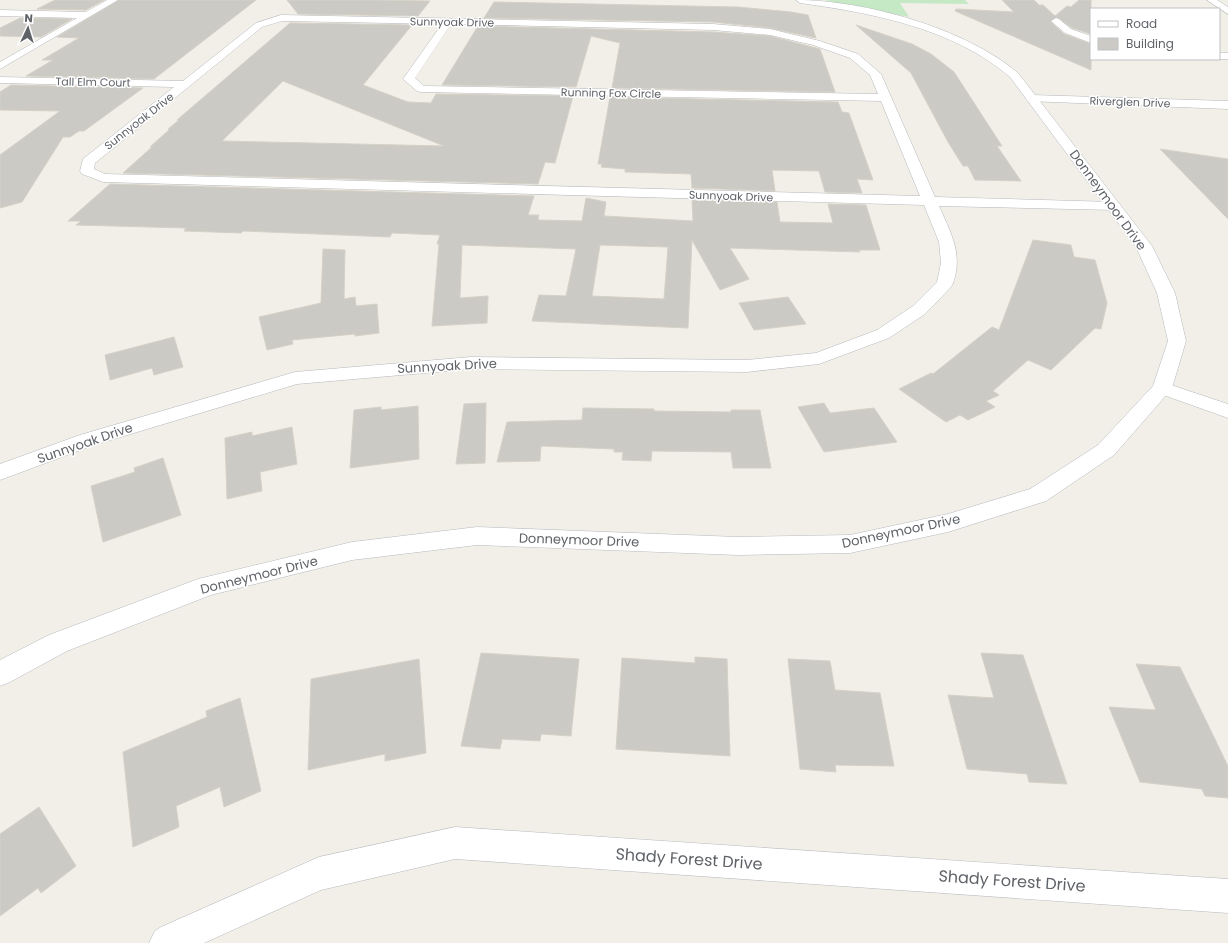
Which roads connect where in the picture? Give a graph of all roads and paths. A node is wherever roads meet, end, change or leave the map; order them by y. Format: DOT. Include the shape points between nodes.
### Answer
graph roads {
  1 [pos="114,0"];
  2 [pos="800,0"];
  3 [pos="1211,0"];
  4 [pos="1228,11"];
  5 [pos="0,13"];
  6 [pos="87,15"];
  7 [pos="1056,21"];
  8 [pos="448,22"];
  9 [pos="1090,40"];
  10 [pos="0,66"];
  11 [pos="0,80"];
  12 [pos="187,84"];
  13 [pos="886,98"];
  14 [pos="1032,99"];
  15 [pos="1228,105"];
  16 [pos="931,202"];
  17 [pos="1114,206"];
  18 [pos="1162,388"];
  19 [pos="1228,411"];
  20 [pos="0,472"];
  21 [pos="0,674"];
  22 [pos="1228,896"];
  23 [pos="167,943"];
  1 -- 6 [label="street"];
  2 -- 14 [label="street, Donneymoor Drive" via="833,4 932,30 995,60 1014,75"];
  3 -- 4 [label="street"];
  5 -- 6 [label="street"];
  6 -- 10 [label="street"];
  7 -- 9 [label="street" via="1068,31"];
  8 -- 12 [label="street, Sunnyoak Drive" via="281,18 259,25"];
  8 -- 13 [label="street, Sunnyoak Drive" via="713,27 770,32 816,43 854,56 875,74"];
  8 -- 13 [label="street, Running Fox Circle" via="409,79 421,89"];
  11 -- 12 [label="street, Tall Elm Court"];
  12 -- 16 [label="street, Sunnyoak Drive" via="88,162 87,171 103,178"];
  13 -- 16 [label="street, Sunnyoak Drive"];
  14 -- 15 [label="street, Riverglen Drive"];
  14 -- 17 [label="street, Donneymoor Drive"];
  16 -- 17 [label="street, Sunnyoak Drive"];
  16 -- 20 [label="street, Sunnyoak Drive" via="947,242 949,263 945,283 919,310 883,334 819,358 747,366 471,362 295,378 87,440"];
  17 -- 18 [label="street, Donneymoor Drive" via="1144,246 1166,293 1177,341"];
  18 -- 19 [label="street"];
  18 -- 21 [label="street, Donneymoor Drive" via="1106,450 1038,494 948,523 850,544 738,546 477,536 352,551 207,586 58,643"];
  22 -- 23 [label="street, Shady Forest Drive" via="455,843 319,874"];
}
